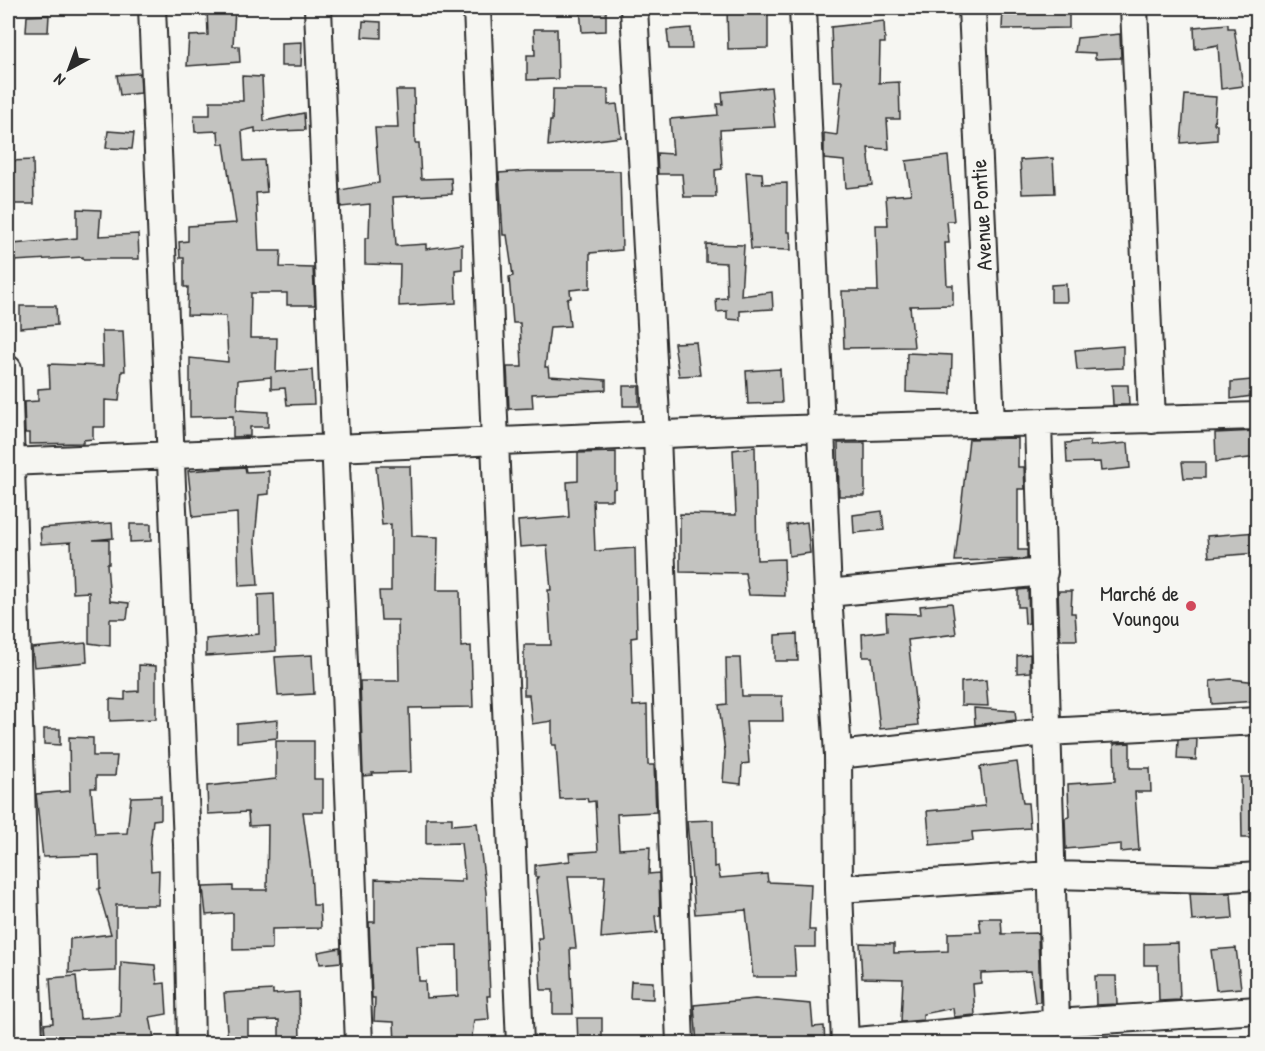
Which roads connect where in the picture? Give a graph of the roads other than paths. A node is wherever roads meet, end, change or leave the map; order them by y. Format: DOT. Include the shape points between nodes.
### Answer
graph roads {
  1 [pos="152,8"];
  2 [pos="318,8"];
  3 [pos="477,8"];
  4 [pos="634,8"];
  5 [pos="803,8"];
  6 [pos="972,8"];
  7 [pos="1134,8"];
  8 [pos="8,369"];
  9 [pos="1257,416"];
  10 [pos="1152,420"];
  11 [pos="991,423"];
  12 [pos="1038,423"];
  13 [pos="822,430"];
  14 [pos="657,435"];
  15 [pos="497,443"];
  16 [pos="336,447"];
  17 [pos="171,454"];
  18 [pos="10,461"];
  19 [pos="1044,572"];
  20 [pos="828,593"];
  21 [pos="1257,721"];
  22 [pos="1046,732"];
  23 [pos="838,755"];
  24 [pos="1051,875"];
  25 [pos="1257,876"];
  26 [pos="839,889"];
  27 [pos="1257,1010"];
  28 [pos="1056,1023"];
  29 [pos="845,1043"];
  30 [pos="28,1044"];
  31 [pos="191,1044"];
  32 [pos="359,1044"];
  33 [pos="520,1044"];
  34 [pos="680,1044"];
  1 -- 17 [label="street"];
  2 -- 16 [label="street"];
  3 -- 15 [label="street"];
  4 -- 14 [label="street"];
  5 -- 13 [label="street"];
  6 -- 11 [label="street, Avenue Pontie"];
  7 -- 10 [label="street"];
  8 -- 18 [label="street"];
  9 -- 10 [label="street"];
  10 -- 12 [label="street"];
  11 -- 12 [label="street"];
  11 -- 13 [label="street"];
  12 -- 19 [label="street"];
  13 -- 14 [label="street"];
  13 -- 20 [label="street"];
  14 -- 15 [label="street"];
  14 -- 34 [label="street"];
  15 -- 16 [label="street"];
  15 -- 33 [label="street"];
  16 -- 17 [label="street"];
  16 -- 32 [label="street"];
  17 -- 18 [label="street"];
  17 -- 31 [label="street"];
  18 -- 30 [label="street"];
  19 -- 20 [label="street"];
  19 -- 22 [label="street"];
  20 -- 23 [label="street"];
  21 -- 22 [label="street"];
  22 -- 23 [label="street"];
  22 -- 24 [label="street"];
  23 -- 26 [label="street"];
  24 -- 25 [label="street" via="1215,879"];
  24 -- 26 [label="street"];
  24 -- 28 [label="street"];
  26 -- 29 [label="street"];
  27 -- 28 [label="street"];
  28 -- 29 [label="street"];
}
